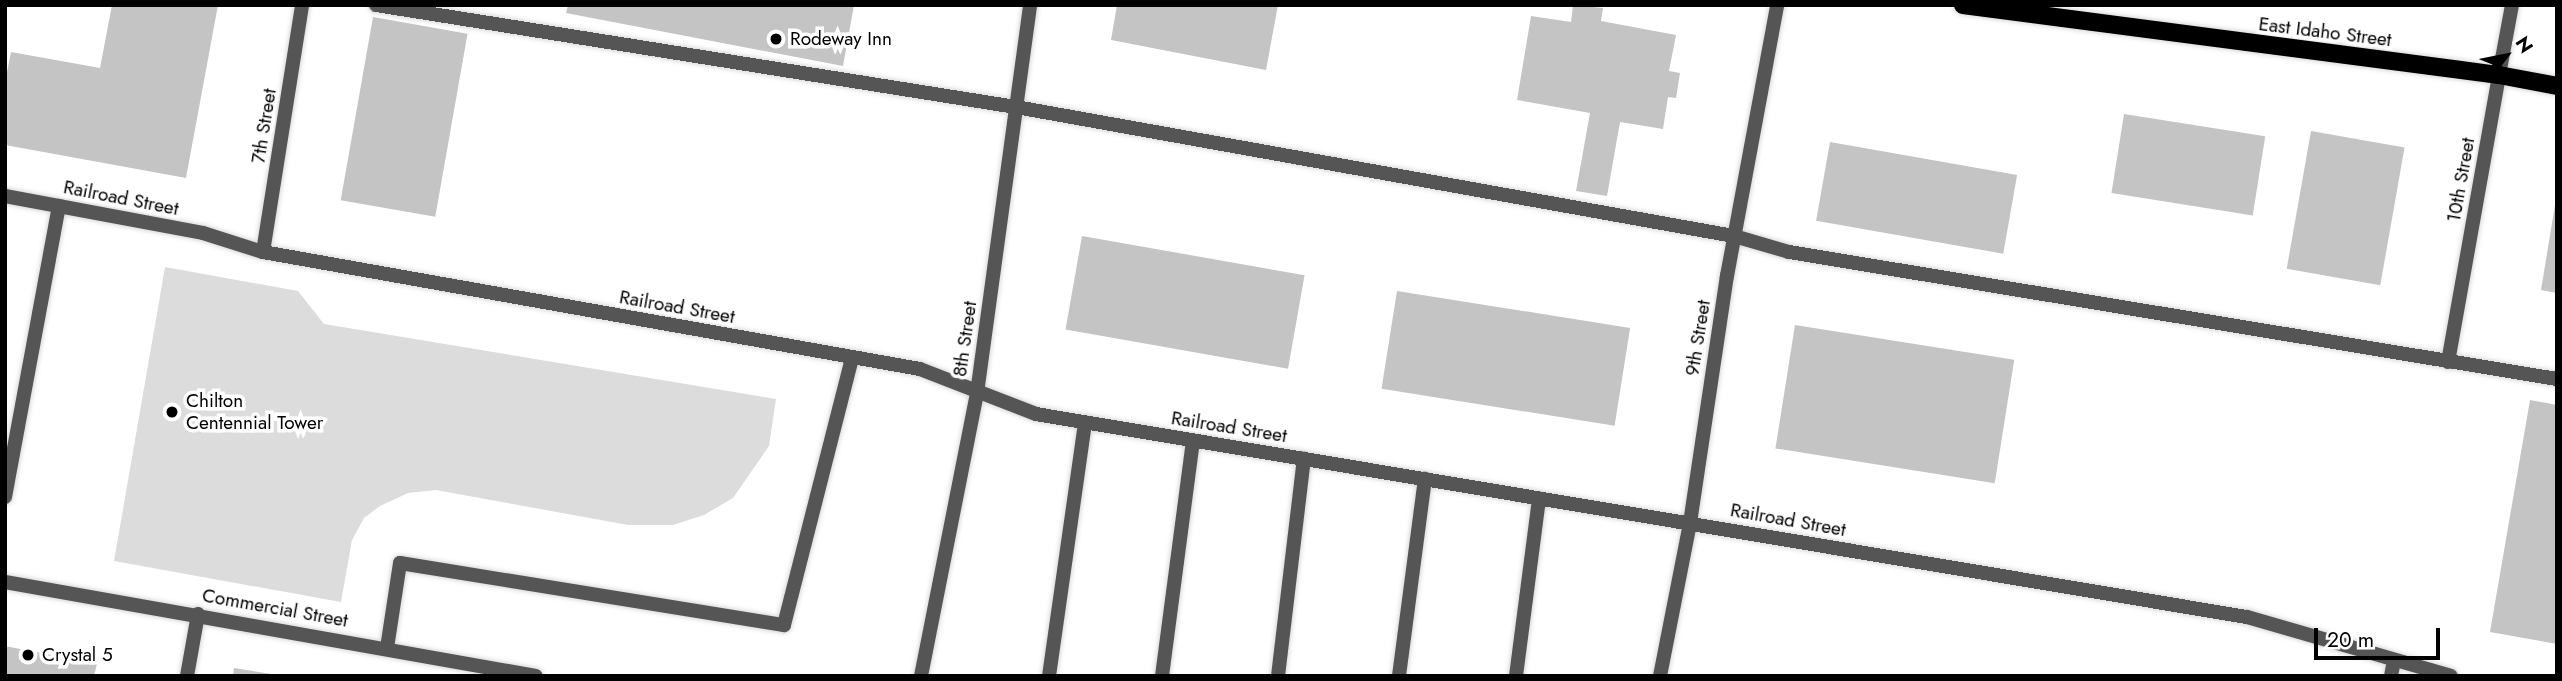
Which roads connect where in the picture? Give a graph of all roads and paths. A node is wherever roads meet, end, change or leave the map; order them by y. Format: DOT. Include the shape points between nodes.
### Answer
graph roads {
  1 [pos="302,5"];
  2 [pos="376,5"];
  3 [pos="1030,5"];
  4 [pos="1777,5"];
  5 [pos="1963,5"];
  6 [pos="2512,5"];
  7 [pos="2499,75"];
  8 [pos="2557,86"];
  9 [pos="1016,107"];
  10 [pos="5,196"];
  11 [pos="59,205"];
  12 [pos="1734,236"];
  13 [pos="263,252"];
  14 [pos="852,358"];
  15 [pos="2448,362"];
  16 [pos="2557,379"];
  17 [pos="977,393"];
  18 [pos="1085,423"];
  19 [pos="1193,440"];
  20 [pos="1304,459"];
  21 [pos="1425,479"];
  22 [pos="5,497"];
  23 [pos="1539,498"];
  24 [pos="1690,523"];
  25 [pos="5,582"];
  26 [pos="198,614"];
  27 [pos="387,648"];
  28 [pos="2394,660"];
  29 [pos="187,676"];
  30 [pos="536,676"];
  31 [pos="921,676"];
  32 [pos="1049,676"];
  33 [pos="1162,676"];
  34 [pos="1278,676"];
  35 [pos="1399,676"];
  36 [pos="1516,676"];
  37 [pos="1660,676"];
  38 [pos="2391,676"];
  39 [pos="2451,676"];
  1 -- 13 [label="street, 7th Street"];
  2 -- 9 [label="street"];
  3 -- 9 [label="street, 8th Street"];
  4 -- 12 [label="street, 9th Street"];
  5 -- 7 [label="main road, East Idaho Street"];
  6 -- 7 [label="street, 10th Street"];
  7 -- 8 [label="main road, East Idaho Street"];
  7 -- 15 [label="street, 10th Street"];
  9 -- 12 [label="street"];
  9 -- 17 [label="street, 8th Street"];
  10 -- 11 [label="street, Railroad Street"];
  11 -- 13 [label="street, Railroad Street" via="203,233"];
  11 -- 22 [label="street"];
  12 -- 15 [label="street" via="1789,252"];
  12 -- 24 [label="street, 9th Street"];
  13 -- 14 [label="street, Railroad Street"];
  14 -- 17 [label="street, Railroad Street" via="920,369"];
  14 -- 27 [label="street" via="784,625 400,562"];
  15 -- 16 [label="street"];
  17 -- 18 [label="street, Railroad Street" via="1036,414"];
  17 -- 31 [label="street, 8th Street"];
  18 -- 19 [label="street, Railroad Street"];
  18 -- 32 [label="street"];
  19 -- 20 [label="street, Railroad Street"];
  19 -- 33 [label="street"];
  20 -- 21 [label="street, Railroad Street"];
  20 -- 34 [label="street"];
  21 -- 23 [label="street, Railroad Street"];
  21 -- 35 [label="street"];
  23 -- 24 [label="street, Railroad Street"];
  23 -- 36 [label="street"];
  24 -- 28 [label="street, Railroad Street" via="2247,617"];
  24 -- 37 [label="street, 9th Street"];
  25 -- 26 [label="street, Commercial Street"];
  26 -- 27 [label="street, Commercial Street"];
  26 -- 29 [label="street"];
  27 -- 30 [label="street, Commercial Street"];
  28 -- 38 [label="street"];
  28 -- 39 [label="street, Railroad Street"];
}
